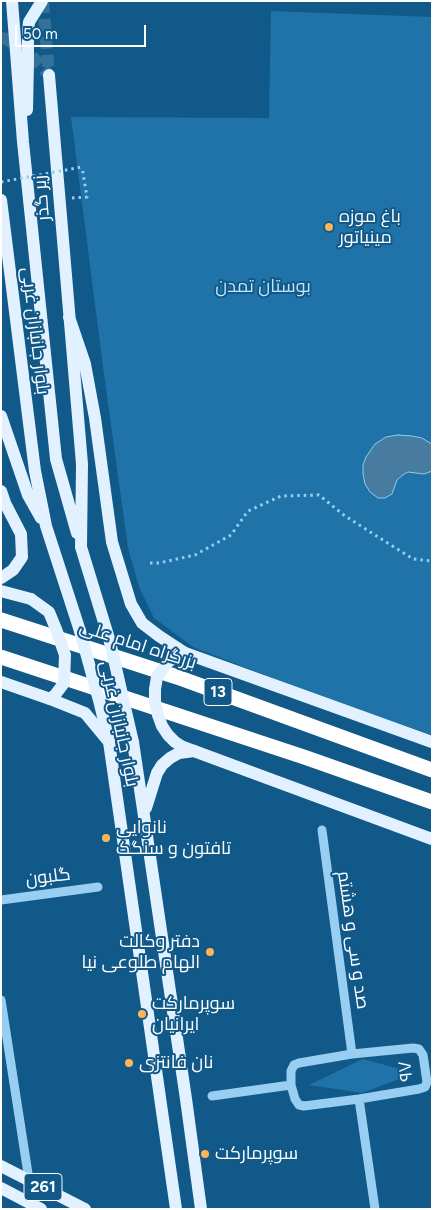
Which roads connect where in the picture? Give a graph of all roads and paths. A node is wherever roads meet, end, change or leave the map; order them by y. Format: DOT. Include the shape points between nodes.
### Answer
graph roads {
  1 [pos="12,1"];
  2 [pos="42,1"];
  3 [pos="49,75"];
  4 [pos="23,142"];
  5 [pos="1,182"];
  6 [pos="87,197"];
  7 [pos="1,200"];
  8 [pos="69,317"];
  9 [pos="1,416"];
  10 [pos="2,498"];
  11 [pos="46,526"];
  12 [pos="81,547"];
  13 [pos="432,561"];
  14 [pos="150,563"];
  15 [pos="1,578"];
  16 [pos="1,591"];
  17 [pos="1,620"];
  18 [pos="185,653"];
  19 [pos="1,657"];
  20 [pos="1,682"];
  21 [pos="50,699"];
  22 [pos="109,742"];
  23 [pos="432,742"];
  24 [pos="194,751"];
  25 [pos="432,770"];
  26 [pos="432,802"];
  27 [pos="144,813"];
  28 [pos="322,830"];
  29 [pos="432,839"];
  30 [pos="98,887"];
  31 [pos="1,900"];
  32 [pos="1,1000"];
  33 [pos="352,1054"];
  34 [pos="429,1065"];
  35 [pos="291,1085"];
  36 [pos="212,1096"];
  37 [pos="359,1099"];
  38 [pos="1,1166"];
  39 [pos="30,1180"];
  40 [pos="1,1188"];
  41 [pos="173,1206"];
  42 [pos="41,1209"];
  43 [pos="85,1209"];
  44 [pos="201,1209"];
  45 [pos="375,1209"];
  1 -- 4 [label="main road, بلوار جانبازان غربی"];
  2 -- 4 [label="main road" via="29,22 28,98"];
  3 -- 8 [label="main road, زیر گذر"];
  4 -- 12 [label="main road, بلوار جانبازان غربی" via="56,459"];
  5 -- 6 [label="path, bridge" via="82,167"];
  7 -- 11 [label="main road, بلوار جانبازان غربی" via="35,471"];
  8 -- 12 [label="main road, بلوار جانبازان غربی" via="82,464"];
  8 -- 18 [label="main road" via="85,364 112,542 131,604 142,623"];
  9 -- 11 [label="main road" via="28,495"];
  10 -- 15 [label="main road" via="20,534 22,557 13,570"];
  11 -- 22 [label="main road, بلوار جانبازان غربی, bridge" via="80,631"];
  12 -- 27 [label="main road, بلوار جانبازان غربی, bridge" via="110,642 133,742"];
  13 -- 14 [label="path" via="413,559 345,516 319,495 281,496 248,511 231,535 195,555"];
  16 -- 21 [label="main road, bridge" via="31,599 49,612 65,655 64,683"];
  17 -- 25 [label="highway, بزرگراه امام علی / 13" via="177,677"];
  18 -- 23 [label="main road"];
  18 -- 24 [label="main road, bridge" via="167,662 157,677 155,702 168,735"];
  19 -- 26 [label="highway, 13"];
  20 -- 21 [label="main road"];
  21 -- 22 [label="main road" via="85,713"];
  22 -- 41 [label="main road, بلوار جانبازان غربی"];
  24 -- 27 [label="main road" via="179,753 162,766"];
  24 -- 29 [label="main road"];
  27 -- 44 [label="main road, بلوار جانبازان غربی"];
  28 -- 33 [label="street, صد و سی و هشتم"];
  30 -- 31 [label="street, گلبون"];
  32 -- 39 [label="street"];
  33 -- 34 [label="street, ۹۷" via="413,1048 419,1049"];
  33 -- 35 [label="street, ۹۷" via="294,1065"];
  34 -- 37 [label="street, ۹۷" via="425,1087"];
  35 -- 36 [label="street"];
  35 -- 37 [label="street, ۹۷" via="299,1105"];
  37 -- 45 [label="street"];
  38 -- 39 [label="main road, 261"];
  39 -- 43 [label="main road, 261"];
  40 -- 42 [label="main road, 261"];
}
